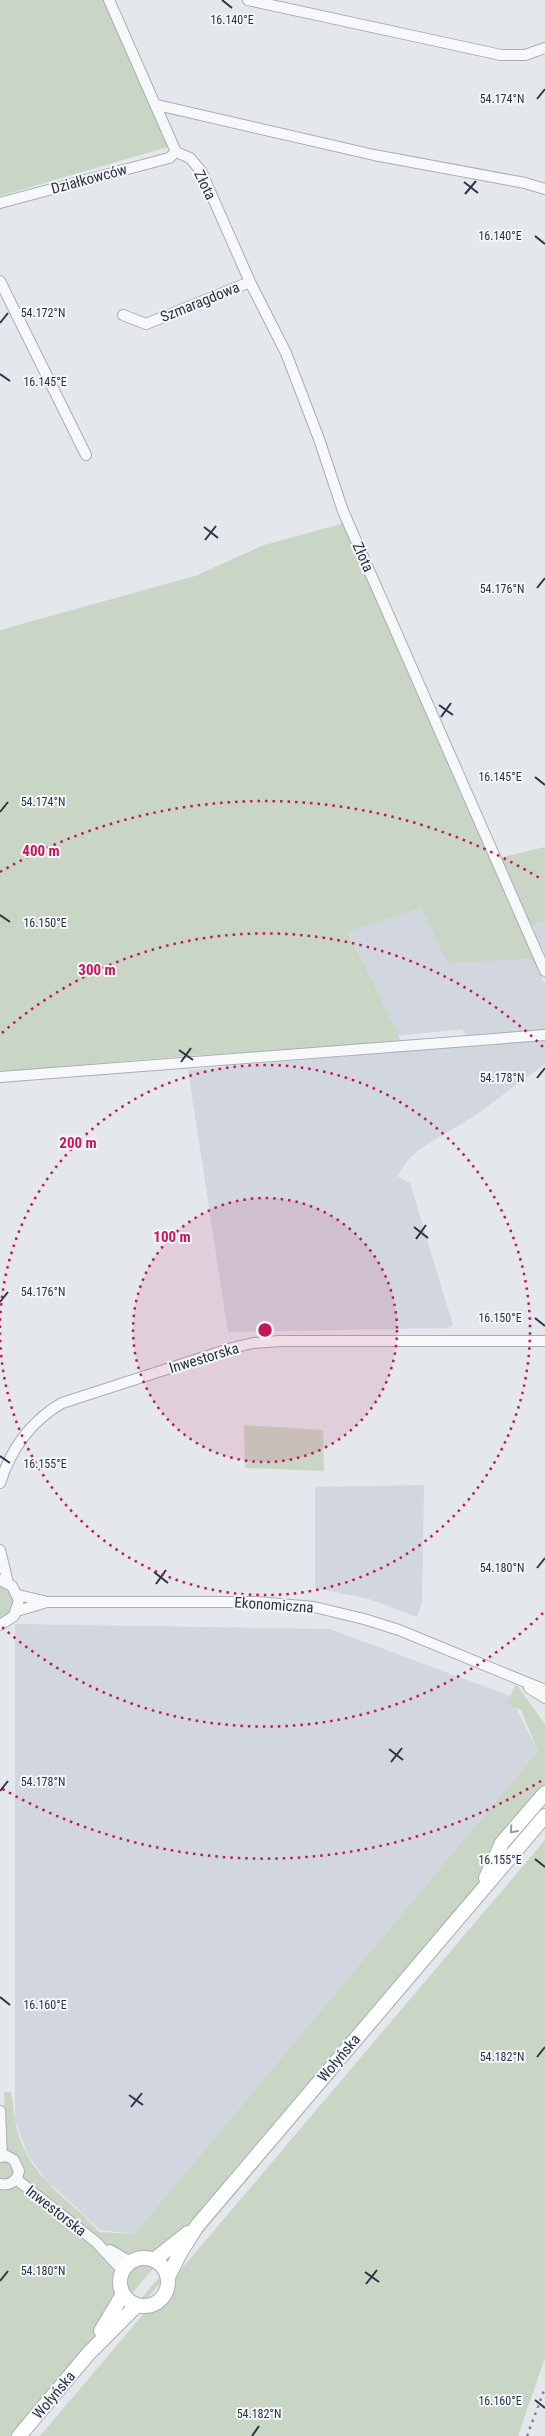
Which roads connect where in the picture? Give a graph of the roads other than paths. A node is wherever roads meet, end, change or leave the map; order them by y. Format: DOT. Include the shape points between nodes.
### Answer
graph roads {
  1 [pos="109,0"];
  2 [pos="248,0"];
  3 [pos="545,48"];
  4 [pos="157,105"];
  5 [pos="176,152"];
  6 [pos="545,189"];
  7 [pos="0,203"];
  8 [pos="0,281"];
  9 [pos="250,282"];
  10 [pos="123,315"];
  11 [pos="86,455"];
  12 [pos="545,971"];
  13 [pos="545,1035"];
  14 [pos="0,1078"];
  15 [pos="545,1341"];
  16 [pos="0,1483"];
  17 [pos="0,1550"];
  18 [pos="4,1582"];
  19 [pos="18,1595"];
  20 [pos="48,1602"];
  21 [pos="17,1611"];
  22 [pos="0,1625"];
  23 [pos="544,1697"];
  24 [pos="545,1793"];
  25 [pos="545,1816"];
  26 [pos="481,1890"];
  27 [pos="0,2111"];
  28 [pos="1,2156"];
  29 [pos="16,2179"];
  30 [pos="0,2184"];
  31 [pos="197,2226"];
  32 [pos="154,2260"];
  33 [pos="127,2266"];
  34 [pos="168,2277"];
  35 [pos="123,2294"];
  36 [pos="137,2305"];
  37 [pos="89,2353"];
  38 [pos="19,2436"];
  1 -- 4 [label="street"];
  2 -- 3 [label="street" via="502,55 525,55"];
  4 -- 5 [label="street"];
  4 -- 6 [label="street" via="374,155"];
  5 -- 7 [label="street, Działkowców" via="169,158"];
  5 -- 9 [label="street, Złota" via="190,158 201,171"];
  8 -- 11 [label="street"];
  9 -- 10 [label="street, Szmaragdowa" via="146,324"];
  9 -- 12 [label="street, Złota" via="286,353 343,511"];
  13 -- 14 [label="street"];
  15 -- 16 [label="street, Inwestorska" via="280,1341 232,1348 54,1408 31,1426"];
  17 -- 18 [label="street"];
  18 -- 19 [label="street"];
  19 -- 20 [label="street, Ekonomiczna"];
  19 -- 21 [label="street"];
  20 -- 21 [label="street, Ekonomiczna"];
  20 -- 23 [label="street, Ekonomiczna" via="256,1602 314,1607 399,1630 518,1680"];
  21 -- 22 [label="street"];
  24 -- 26 [label="main road, Wołyńska, one-way" via="502,1843"];
  25 -- 26 [label="main road, Wołyńska"];
  26 -- 31 [label="main road, Wołyńska"];
  27 -- 28 [label="street"];
  28 -- 29 [label="street" via="11,2157 17,2163"];
  29 -- 30 [label="street" via="8,2185"];
  29 -- 33 [label="street, Inwestorska"];
  31 -- 32 [label="main road, Wołyńska"];
  31 -- 34 [label="main road, Wołyńska"];
  32 -- 33 [label="main road" via="143,2258"];
  32 -- 34 [label="main road"];
  33 -- 35 [label="main road" via="120,2282"];
  34 -- 36 [label="main road" via="166,2294 158,2302 148,2306"];
  35 -- 36 [label="main road"];
  35 -- 37 [label="main road, Wołyńska"];
  36 -- 37 [label="main road, Wołyńska"];
  37 -- 38 [label="main road, Wołyńska"];
}
